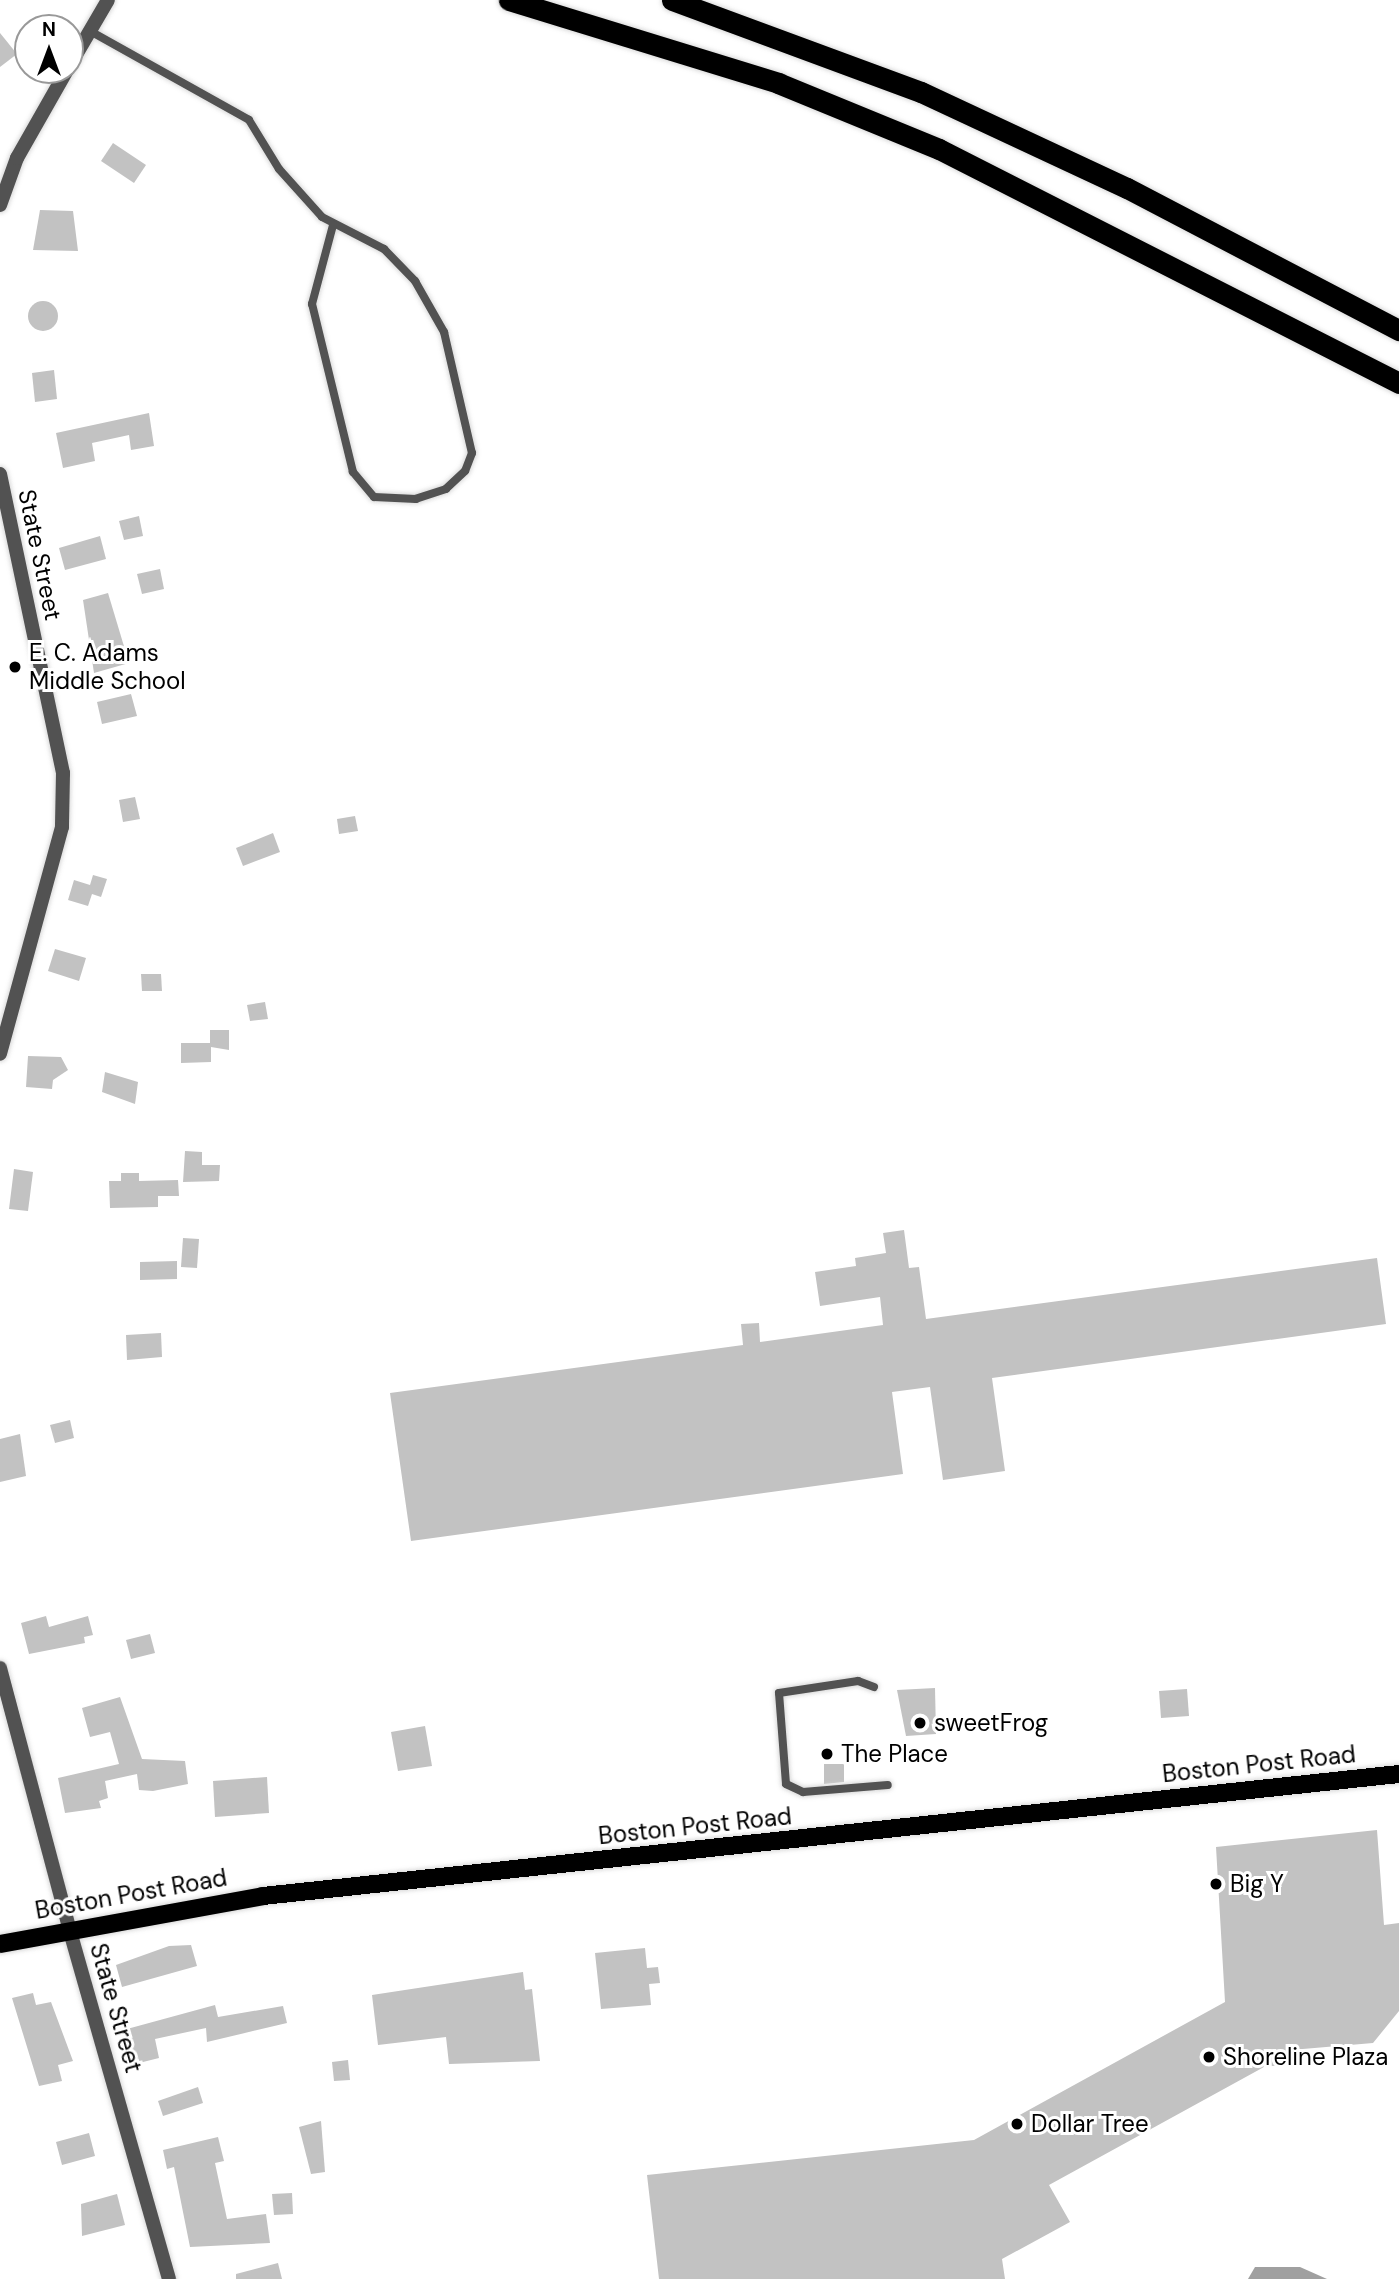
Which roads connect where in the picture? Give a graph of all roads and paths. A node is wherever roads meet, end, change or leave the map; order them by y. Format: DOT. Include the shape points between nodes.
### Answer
graph roads {
  1 [pos="108,0"];
  2 [pos="509,0"];
  3 [pos="673,0"];
  4 [pos="90,31"];
  5 [pos="84,41"];
  6 [pos="59,84"];
  7 [pos="0,205"];
  8 [pos="333,225"];
  9 [pos="1399,330"];
  10 [pos="1399,383"];
  11 [pos="0,474"];
  12 [pos="0,1054"];
  13 [pos="0,1668"];
  14 [pos="874,1687"];
  15 [pos="1399,1774"];
  16 [pos="888,1785"];
  17 [pos="69,1928"];
  18 [pos="0,1944"];
  19 [pos="169,2279"];
  1 -- 4 [label="street"];
  2 -- 10 [label="highway" via="778,83 939,149"];
  3 -- 9 [label="highway" via="921,92 1127,188"];
  4 -- 5 [label="street"];
  4 -- 8 [label="lane" via="249,120 279,169"];
  6 -- 7 [label="street" via="17,158"];
  8 -- 8 [label="lane" via="384,250 415,281 444,332 472,453 465,471 446,489 416,499 374,497 354,472 312,304"];
  11 -- 12 [label="street, State Street" via="63,774 62,827"];
  13 -- 17 [label="street, State Street"];
  14 -- 16 [label="lane" via="858,1681 786,1687 779,1693 786,1784 803,1792"];
  15 -- 17 [label="main road, Boston Post Road" via="263,1896"];
  17 -- 18 [label="main road, Boston Post Road"];
  17 -- 19 [label="street, State Street"];
}
